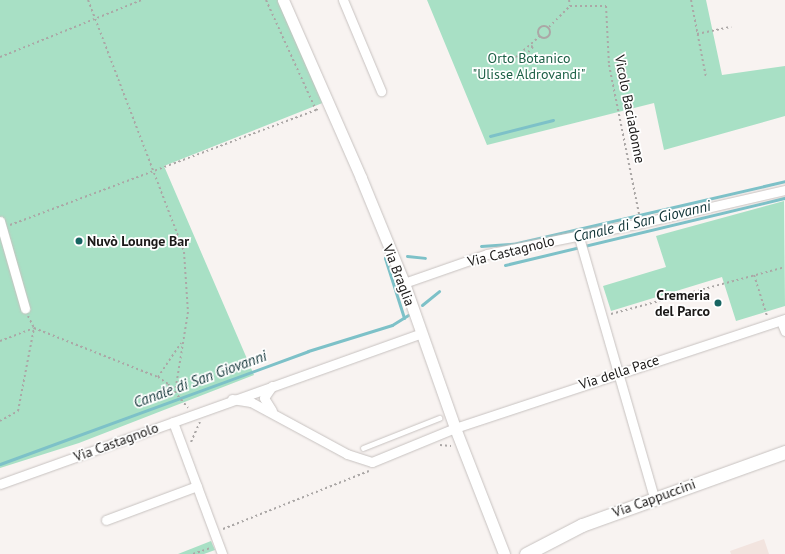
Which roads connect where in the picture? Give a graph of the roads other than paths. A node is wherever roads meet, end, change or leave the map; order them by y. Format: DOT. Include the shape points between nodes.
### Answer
graph roads {
  1 [pos="283,0"];
  2 [pos="343,0"];
  3 [pos="381,91"];
  4 [pos="785,190"];
  5 [pos="1,224"];
  6 [pos="581,243"];
  7 [pos="404,283"];
  8 [pos="24,308"];
  9 [pos="783,320"];
  10 [pos="785,331"];
  11 [pos="420,334"];
  12 [pos="616,373"];
  13 [pos="273,385"];
  14 [pos="232,399"];
  15 [pos="275,414"];
  16 [pos="439,418"];
  17 [pos="173,422"];
  18 [pos="455,428"];
  19 [pos="363,448"];
  20 [pos="785,452"];
  21 [pos="0,484"];
  22 [pos="197,486"];
  23 [pos="654,498"];
  24 [pos="106,520"];
  25 [pos="222,554"];
  26 [pos="504,554"];
  27 [pos="526,554"];
  1 -- 7 [label="street, Via Braglia"];
  2 -- 3 [label="street"];
  4 -- 6 [label="street, Via Castagnolo" via="641,223"];
  5 -- 8 [label="street"];
  6 -- 7 [label="street, Via Castagnolo" via="487,254"];
  6 -- 12 [label="street"];
  7 -- 11 [label="street, Via Braglia"];
  9 -- 10 [label="street"];
  9 -- 12 [label="street, Via della Pace"];
  11 -- 13 [label="street, Via Castagnolo"];
  11 -- 18 [label="street, Via Braglia"];
  12 -- 18 [label="street, Via della Pace"];
  12 -- 23 [label="street"];
  13 -- 14 [label="street, Via Castagnolo"];
  13 -- 15 [label="street" via="264,398"];
  14 -- 15 [label="street" via="251,402"];
  14 -- 17 [label="street, Via Castagnolo"];
  15 -- 18 [label="street" via="347,454 372,462"];
  16 -- 19 [label="lane"];
  17 -- 21 [label="street, Via Castagnolo"];
  17 -- 22 [label="street"];
  18 -- 26 [label="street, Via Braglia"];
  20 -- 23 [label="main road, Via Cappuccini"];
  22 -- 24 [label="street"];
  22 -- 25 [label="street"];
  23 -- 27 [label="main road, Via Cappuccini" via="582,525"];
}
